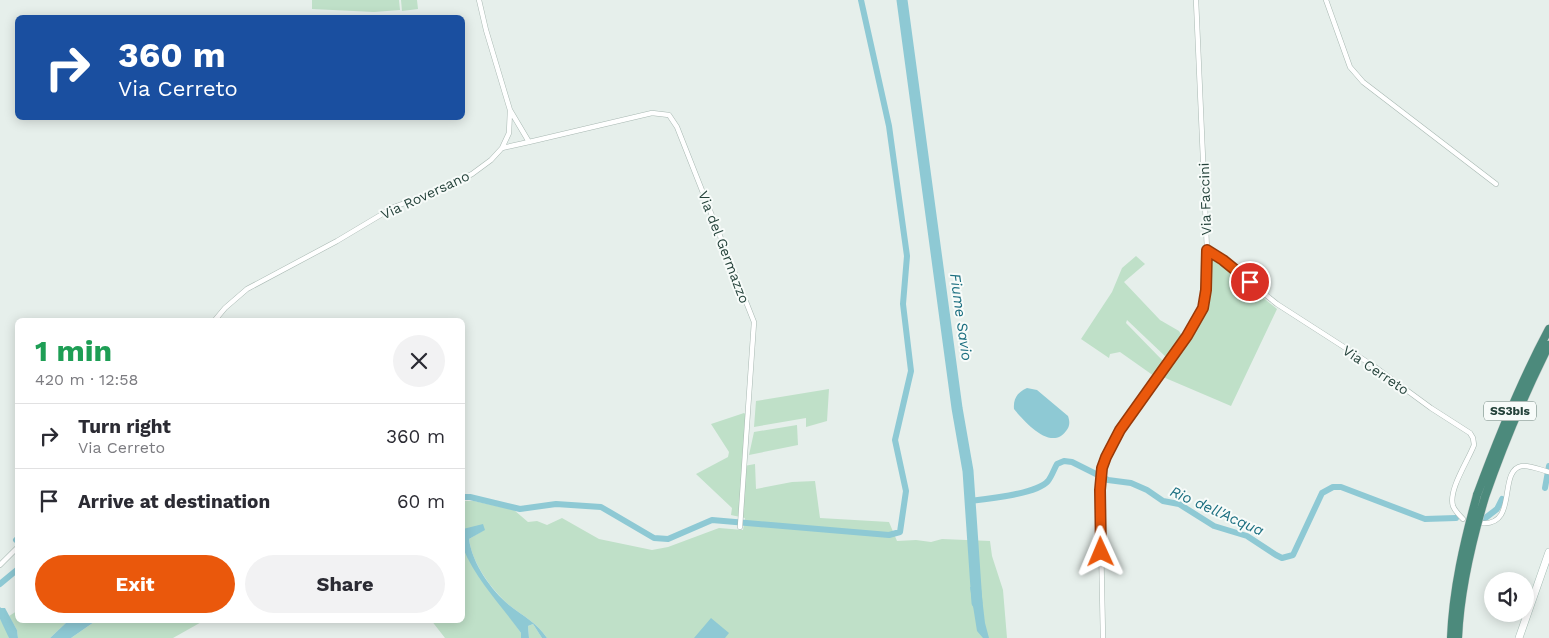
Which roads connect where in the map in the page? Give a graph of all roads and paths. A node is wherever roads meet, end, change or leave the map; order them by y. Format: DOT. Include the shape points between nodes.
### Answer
graph roads {
  1 [pos="479,0"];
  2 [pos="1196,0"];
  3 [pos="1326,0"];
  4 [pos="510,110"];
  5 [pos="530,142"];
  6 [pos="502,148"];
  7 [pos="1496,184"];
  8 [pos="1207,250"];
  9 [pos="217,318"];
  10 [pos="1549,329"];
  11 [pos="1549,345"];
  12 [pos="1549,472"];
  13 [pos="1481,496"];
  14 [pos="1463,519"];
  15 [pos="1481,523"];
  16 [pos="740,527"];
  17 [pos="15,550"];
  18 [pos="1549,552"];
  19 [pos="0,565"];
  20 [pos="1103,638"];
  21 [pos="1451,638"];
  22 [pos="1458,638"];
  23 [pos="1519,638"];
  1 -- 4 [label="street, Via Roversano"];
  2 -- 8 [label="street, Via Faccini"];
  3 -- 7 [label="street" via="1350,67 1363,82"];
  4 -- 5 [label="street"];
  4 -- 6 [label="street, Via Roversano" via="509,133"];
  5 -- 6 [label="street, Via del Germazzo"];
  5 -- 16 [label="street, Via del Germazzo" via="652,113 669,115 677,128 754,322"];
  6 -- 9 [label="street, Via Roversano" via="472,174 443,189 394,206 247,289"];
  8 -- 14 [label="street, Via Cerreto" via="1277,304 1470,433 1474,445 1453,496 1453,507"];
  8 -- 20 [label="street, Via Faccini" via="1203,308 1187,336 1120,430 1102,468"];
  10 -- 13 [label="highway, SS3bis" via="1497,440"];
  11 -- 13 [label="highway, SS3bis"];
  12 -- 15 [label="street" via="1523,466 1511,474 1502,513 1492,522"];
  13 -- 21 [label="highway, SS3bis, bridge" via="1457,575"];
  13 -- 22 [label="highway, SS3bis, bridge" via="1464,577"];
  17 -- 19 [label="street"];
  18 -- 23 [label="main road"];
}
